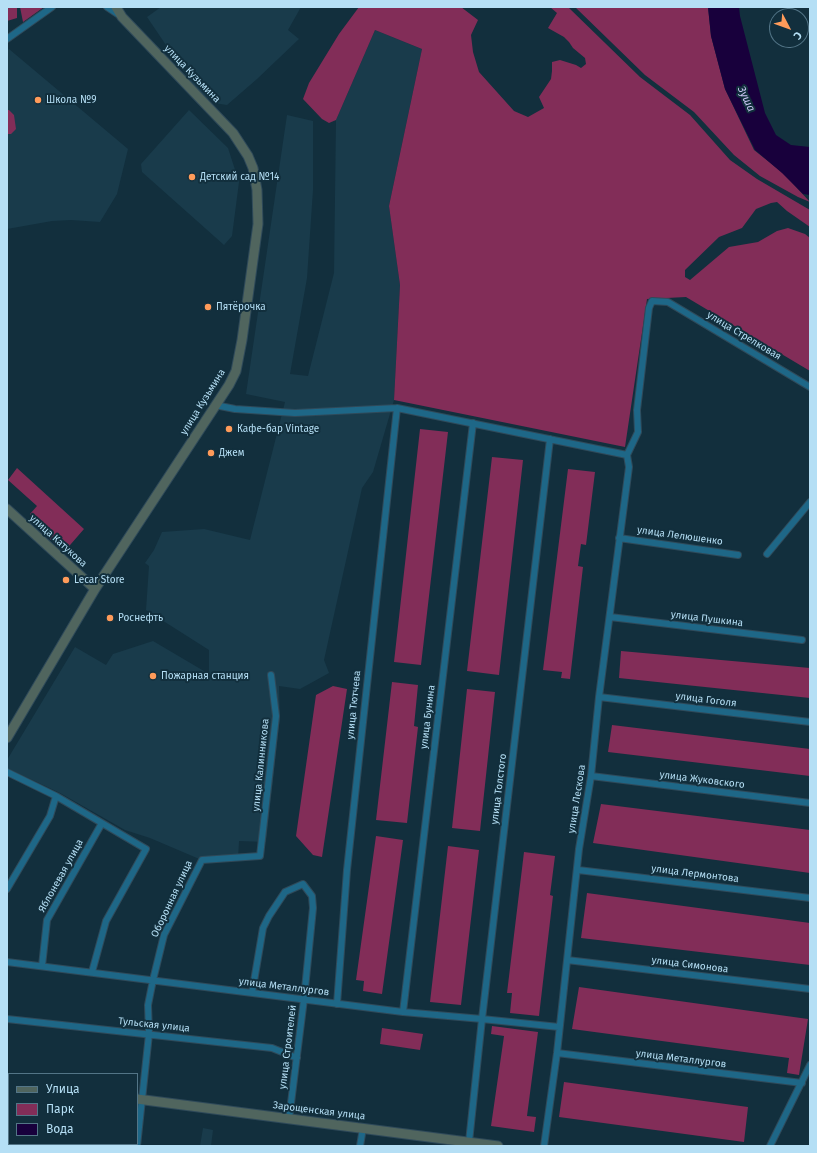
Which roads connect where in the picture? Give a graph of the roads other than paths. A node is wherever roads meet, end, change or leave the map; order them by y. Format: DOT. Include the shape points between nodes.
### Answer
graph roads {
  1 [pos="52,7"];
  2 [pos="108,7"];
  3 [pos="116,7"];
  4 [pos="122,17"];
  5 [pos="7,39"];
  6 [pos="810,387"];
  7 [pos="215,405"];
  8 [pos="397,408"];
  9 [pos="473,423"];
  10 [pos="550,439"];
  11 [pos="627,455"];
  12 [pos="810,502"];
  13 [pos="7,509"];
  14 [pos="619,538"];
  15 [pos="767,554"];
  16 [pos="738,555"];
  17 [pos="95,589"];
  18 [pos="610,617"];
  19 [pos="802,640"];
  20 [pos="271,675"];
  21 [pos="599,696"];
  22 [pos="810,722"];
  23 [pos="7,738"];
  24 [pos="7,772"];
  25 [pos="591,776"];
  26 [pos="56,796"];
  27 [pos="810,804"];
  28 [pos="102,823"];
  29 [pos="260,856"];
  30 [pos="578,870"];
  31 [pos="7,889"];
  32 [pos="810,898"];
  33 [pos="567,960"];
  34 [pos="7,962"];
  35 [pos="42,966"];
  36 [pos="92,972"];
  37 [pos="153,980"];
  38 [pos="810,989"];
  39 [pos="252,993"];
  40 [pos="304,1000"];
  41 [pos="337,1004"];
  42 [pos="403,1012"];
  43 [pos="7,1019"];
  44 [pos="482,1019"];
  45 [pos="559,1027"];
  46 [pos="149,1034"];
  47 [pos="557,1053"];
  48 [pos="297,1058"];
  49 [pos="810,1065"];
  50 [pos="802,1083"];
  51 [pos="139,1099"];
  52 [pos="289,1119"];
  53 [pos="138,1122"];
  54 [pos="363,1128"];
  55 [pos="470,1142"];
  56 [pos="360,1146"];
  57 [pos="498,1146"];
  58 [pos="544,1146"];
  59 [pos="770,1146"];
  1 -- 5 [label="street"];
  2 -- 4 [label="street"];
  3 -- 4 [label="main road, улица Кузьмина"];
  4 -- 7 [label="main road, улица Кузьмина" via="233,133 248,156 256,180 258,224 241,351 234,376"];
  6 -- 11 [label="street, улица Стрелковая" via="668,302 652,301 649,308 637,410 638,432"];
  7 -- 8 [label="street" via="235,409 295,412"];
  7 -- 17 [label="main road, улица Кузьмина"];
  8 -- 9 [label="street"];
  8 -- 41 [label="street, улица Тютчева" via="347,870"];
  9 -- 10 [label="street"];
  9 -- 42 [label="street, улица Бунина"];
  10 -- 11 [label="street"];
  10 -- 44 [label="street, улица Толстого"];
  11 -- 14 [label="street, улица Лескова" via="629,467"];
  12 -- 15 [label="street"];
  13 -- 17 [label="main road, улица Катукова"];
  14 -- 16 [label="street, улица Лелюшенко"];
  14 -- 18 [label="street, улица Лескова"];
  17 -- 23 [label="main road, улица Кузьмина"];
  18 -- 19 [label="street, улица Пушкина"];
  18 -- 21 [label="street, улица Лескова"];
  20 -- 29 [label="street, улица Калинникова" via="276,716"];
  21 -- 22 [label="street, улица Гоголя"];
  21 -- 25 [label="street, улица Лескова"];
  24 -- 26 [label="street"];
  25 -- 27 [label="street, улица Жуковского"];
  25 -- 30 [label="street, улица Лескова"];
  26 -- 28 [label="street"];
  26 -- 31 [label="street" via="50,816"];
  28 -- 35 [label="street, Яблоневая улица" via="47,920"];
  28 -- 36 [label="street" via="146,849 106,921"];
  29 -- 37 [label="street, Оборонная улица" via="202,860 164,935"];
  30 -- 32 [label="street, улица Лермонтова"];
  30 -- 33 [label="street, улица Лескова"];
  33 -- 38 [label="street, улица Симонова"];
  33 -- 45 [label="street, улица Лескова"];
  34 -- 35 [label="street, улица Металлургов"];
  35 -- 36 [label="street, улица Металлургов"];
  36 -- 37 [label="street, улица Металлургов"];
  37 -- 39 [label="street, улица Металлургов"];
  37 -- 46 [label="street, Оборонная улица" via="148,1005"];
  39 -- 40 [label="street, улица Металлургов"];
  39 -- 40 [label="street, улица Строителей" via="263,928 285,892 303,884 312,896 313,908"];
  40 -- 41 [label="street, улица Металлургов"];
  40 -- 48 [label="street, улица Строителей"];
  41 -- 42 [label="street, улица Металлургов"];
  42 -- 44 [label="street, улица Металлургов"];
  43 -- 46 [label="street, Тульская улица"];
  44 -- 45 [label="street, улица Металлургов"];
  44 -- 55 [label="street, улица Толстого"];
  45 -- 47 [label="street, улица Лескова"];
  46 -- 48 [label="street, Тульская улица" via="272,1048"];
  46 -- 51 [label="street, Оборонная улица"];
  47 -- 50 [label="street, улица Металлургов"];
  47 -- 58 [label="street, улица Лескова"];
  48 -- 52 [label="street, улица Строителей"];
  49 -- 50 [label="street"];
  50 -- 59 [label="street"];
  51 -- 52 [label="main road, Зарощенская улица"];
  51 -- 53 [label="street, Оборонная улица"];
  52 -- 54 [label="main road, Зарощенская улица"];
  54 -- 55 [label="main road, Зарощенская улица"];
  54 -- 56 [label="street"];
  55 -- 57 [label="main road, Зарощенская улица"];
}
